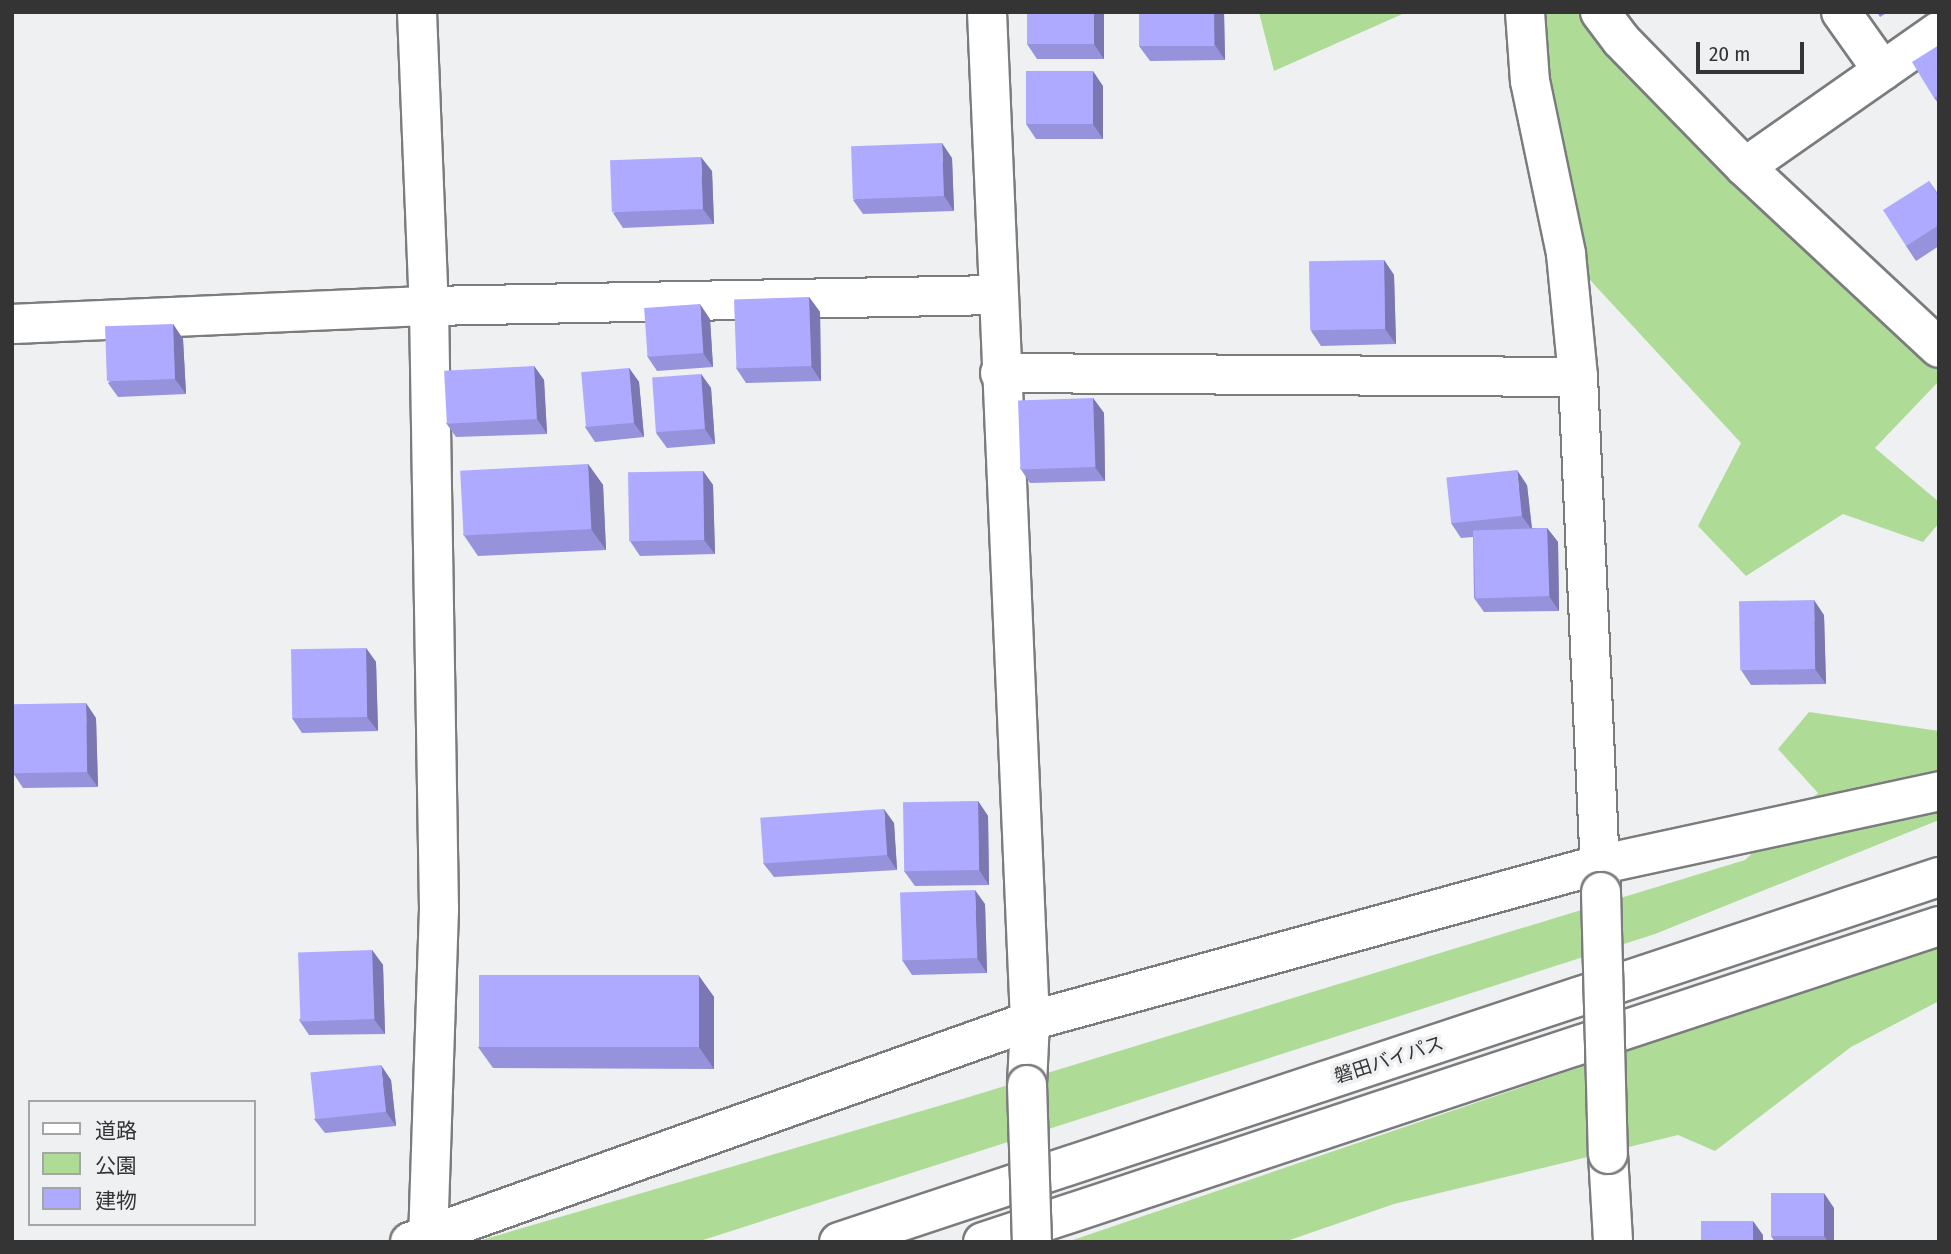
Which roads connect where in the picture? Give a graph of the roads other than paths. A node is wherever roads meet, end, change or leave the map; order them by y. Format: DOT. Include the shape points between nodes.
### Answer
graph roads {
  1 [pos="417,12"];
  2 [pos="986,12"];
  3 [pos="1525,12"];
  4 [pos="1600,12"];
  5 [pos="1841,12"];
  6 [pos="1939,31"];
  7 [pos="1883,71"];
  8 [pos="1745,167"];
  9 [pos="997,295"];
  10 [pos="429,306"];
  11 [pos="12,324"];
  12 [pos="1939,348"];
  13 [pos="1000,373"];
  14 [pos="1578,377"];
  15 [pos="1939,791"];
  16 [pos="1939,861"];
  17 [pos="1939,877"];
  18 [pos="1599,879"];
  19 [pos="1801,924"];
  20 [pos="1939,926"];
  21 [pos="1939,933"];
  22 [pos="1832,962"];
  23 [pos="1030,1021"];
  24 [pos="422,1240"];
  25 [pos="839,1242"];
  26 [pos="983,1242"];
  27 [pos="1032,1242"];
  28 [pos="1613,1242"];
  1 -- 10 [label="main road"];
  2 -- 9 [label="main road"];
  3 -- 14 [label="main road" via="1530,81 1566,254"];
  4 -- 8 [label="main road" via="1621,40"];
  5 -- 7 [label="main road"];
  6 -- 7 [label="main road"];
  7 -- 8 [label="main road"];
  8 -- 12 [label="main road"];
  9 -- 10 [label="main road"];
  9 -- 13 [label="main road"];
  10 -- 11 [label="main road"];
  10 -- 24 [label="main road" via="439,909"];
  13 -- 14 [label="main road"];
  13 -- 23 [label="main road"];
  14 -- 18 [label="main road"];
  15 -- 18 [label="main road"];
  16 -- 19 [label="main road"];
  17 -- 19 [label="main road, 磐田バイパス"];
  18 -- 23 [label="main road"];
  18 -- 28 [label="main road, bridge"];
  19 -- 25 [label="main road, 磐田バイパス"];
  20 -- 22 [label="main road"];
  21 -- 22 [label="main road"];
  22 -- 26 [label="main road"];
  23 -- 24 [label="main road"];
  23 -- 27 [label="main road, bridge" via="1027,1086"];
}
